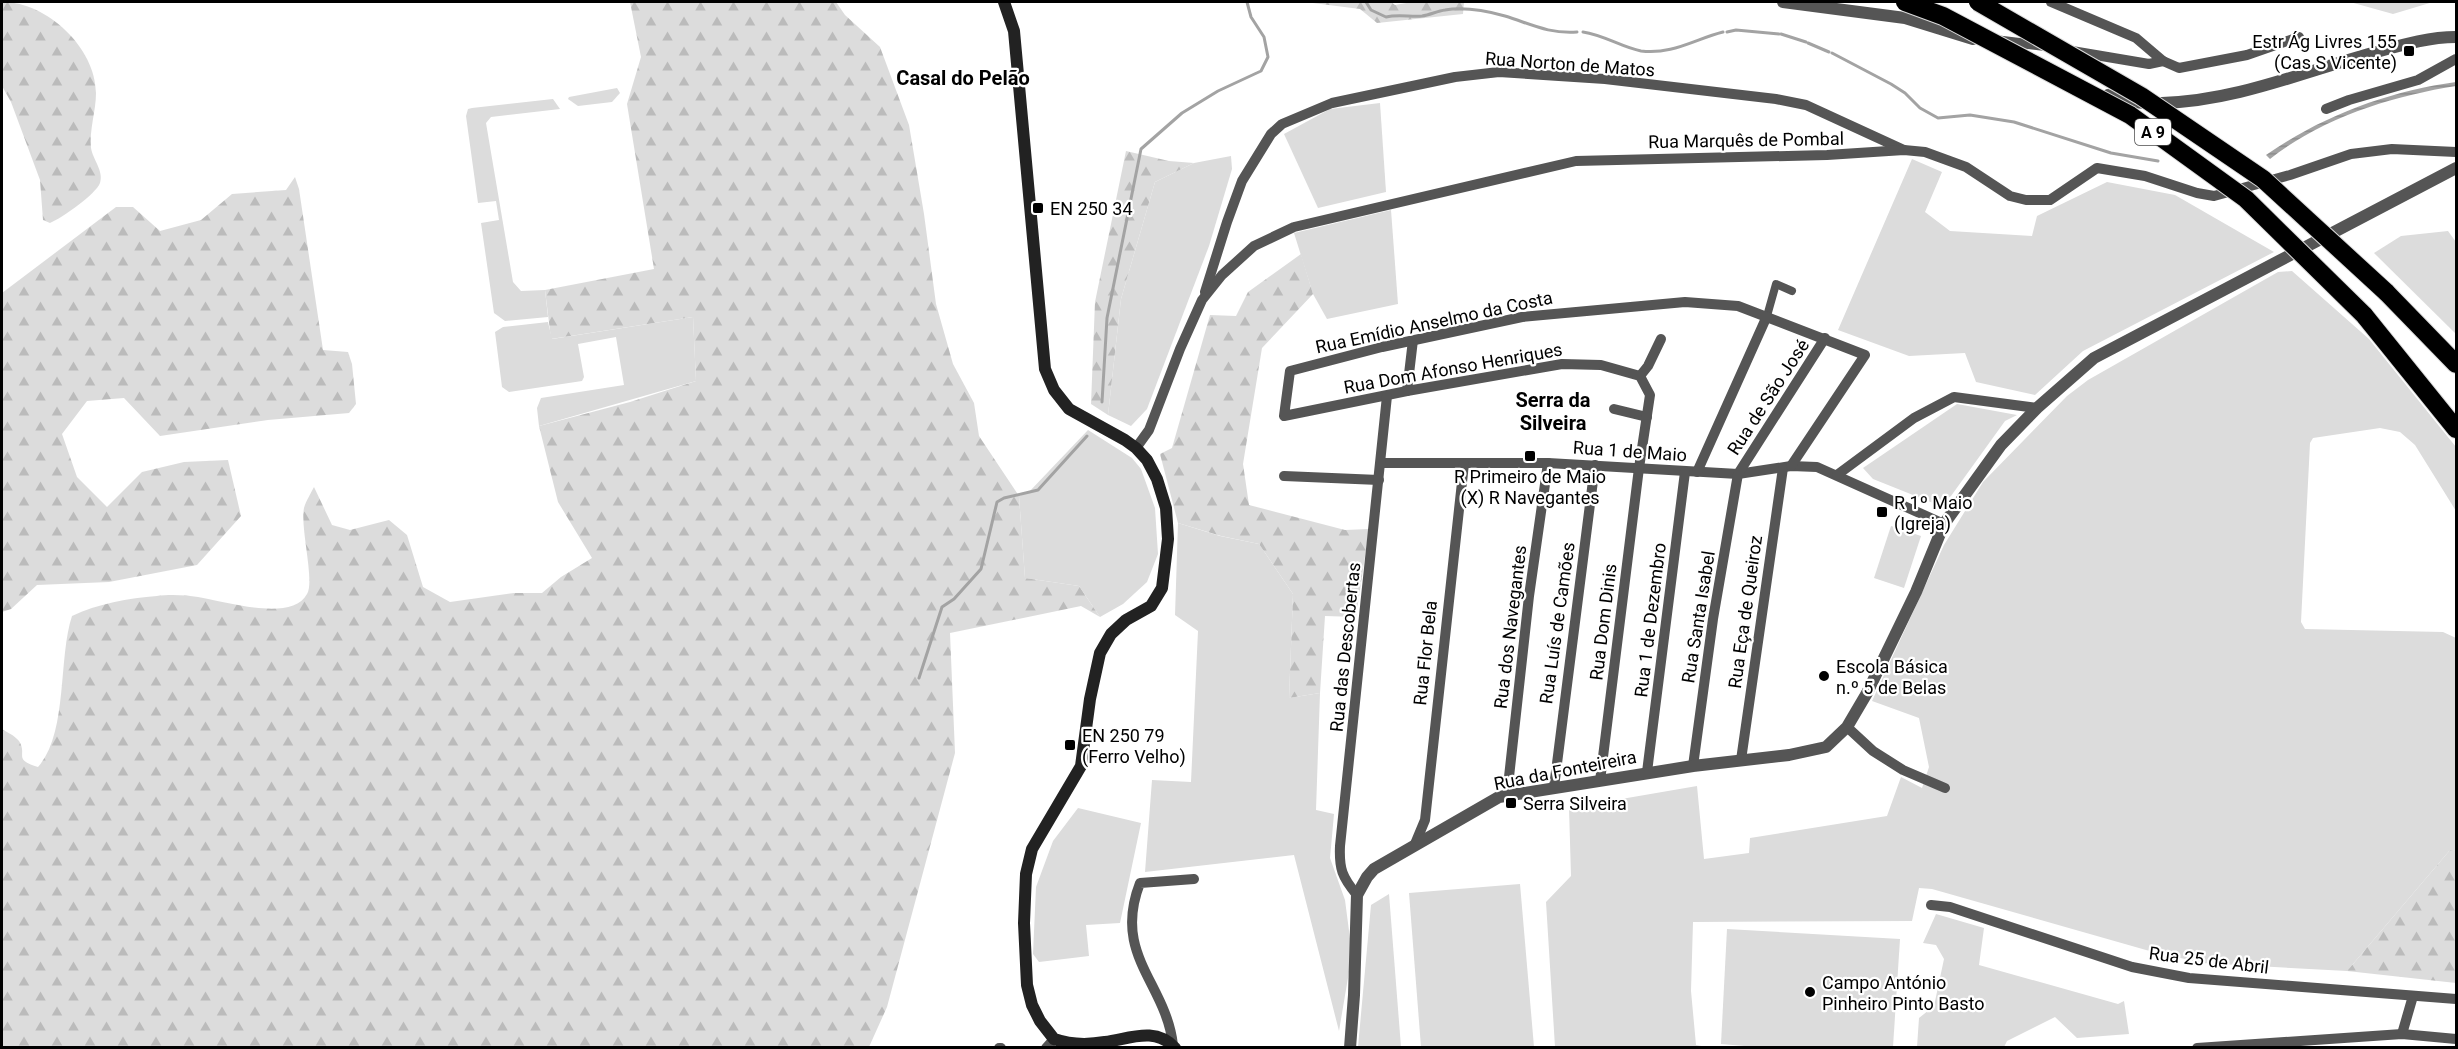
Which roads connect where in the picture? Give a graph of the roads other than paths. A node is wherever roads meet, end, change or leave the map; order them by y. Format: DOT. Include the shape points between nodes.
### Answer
graph roads {
  1 [pos="1004,2"];
  2 [pos="1783,2"];
  3 [pos="1905,2"];
  4 [pos="1978,2"];
  5 [pos="2051,2"];
  6 [pos="1968,37"];
  7 [pos="2299,37"];
  8 [pos="2457,37"];
  9 [pos="2457,59"];
  10 [pos="2163,61"];
  11 [pos="2326,109"];
  12 [pos="1904,150"];
  13 [pos="2457,152"];
  14 [pos="2457,168"];
  15 [pos="1792,291"];
  16 [pos="1206,302"];
  17 [pos="1767,316"];
  18 [pos="1825,338"];
  19 [pos="1661,339"];
  20 [pos="1413,340"];
  21 [pos="2457,364"];
  22 [pos="1640,376"];
  23 [pos="1407,391"];
  24 [pos="1387,396"];
  25 [pos="2037,408"];
  26 [pos="1614,409"];
  27 [pos="1284,416"];
  28 [pos="1647,417"];
  29 [pos="2457,429"];
  30 [pos="1136,448"];
  31 [pos="1381,463"];
  32 [pos="1548,463"];
  33 [pos="1464,464"];
  34 [pos="1595,465"];
  35 [pos="1787,467"];
  36 [pos="1639,468"];
  37 [pos="1691,472"];
  38 [pos="1738,474"];
  39 [pos="1837,475"];
  40 [pos="1284,476"];
  41 [pos="1379,480"];
  42 [pos="1944,524"];
  43 [pos="1847,726"];
  44 [pos="1741,760"];
  45 [pos="1693,766"];
  46 [pos="1647,772"];
  47 [pos="1600,781"];
  48 [pos="1554,787"];
  49 [pos="1945,788"];
  50 [pos="1507,795"];
  51 [pos="1416,844"];
  52 [pos="1194,879"];
  53 [pos="1357,895"];
  54 [pos="1932,905"];
  55 [pos="2413,996"];
  56 [pos="2457,999"];
  57 [pos="2402,1034"];
  58 [pos="2457,1039"];
  59 [pos="1050,1043"];
  60 [pos="1174,1046"];
  61 [pos="1350,1047"];
  62 [pos="2197,1047"];
  1 -- 30 [label="main road" via="1014,31 1045,369 1054,390 1070,409"];
  2 -- 6 [label="street" via="1905,18"];
  3 -- 29 [label="highway, A 9, bridge" via="1943,16 2130,115 2246,199 2364,315"];
  4 -- 21 [label="highway, A 9, bridge" via="2141,96 2263,179 2386,292"];
  5 -- 10 [label="street" via="2136,38"];
  6 -- 8 [label="street" via="2044,64 2117,100 2145,104 2207,100 2391,48"];
  6 -- 10 [label="street" via="2141,63"];
  7 -- 10 [label="street" via="2247,55 2199,65 2180,68"];
  9 -- 11 [label="street" via="2418,80"];
  12 -- 13 [label="street, Rua Marquês de Pombal" via="1925,152 1966,167 2010,196 2026,200 2050,200 2097,168 2145,176 2214,196 2290,176 2351,154 2392,149"];
  12 -- 16 [label="street, Rua Marquês de Pombal" via="1873,156 1611,165 1576,161 1290,232 1254,246 1222,275"];
  12 -- 16 [label="street, Rua Norton de Matos" via="1806,105 1605,79 1476,74 1332,103 1282,124 1271,134 1242,181"];
  14 -- 25 [label="street, Rua da Fonteireira" via="2094,358"];
  15 -- 17 [label="street" via="1776,284"];
  16 -- 30 [label="street, Rua Marquês de Pombal" via="1168,378 1149,430"];
  17 -- 18 [label="street, Rua Emídio Anselmo da Costa"];
  17 -- 20 [label="street, Rua Emídio Anselmo da Costa" via="1739,303 1685,302 1522,317"];
  17 -- 37 [label="street, Rua 1 de Dezembro"];
  18 -- 35 [label="street, Rua Emídio Anselmo da Costa" via="1865,355"];
  18 -- 38 [label="street, Rua de São José"];
  19 -- 22 [label="street"];
  20 -- 23 [label="street"];
  20 -- 27 [label="street, Rua Emídio Anselmo da Costa" via="1290,370"];
  22 -- 23 [label="street, Rua Dom Afonso Henriques" via="1601,365 1562,364"];
  22 -- 28 [label="street" via="1650,395"];
  23 -- 24 [label="street, Rua Dom Afonso Henriques"];
  24 -- 27 [label="street, Rua Dom Afonso Henriques"];
  24 -- 31 [label="street, Rua das Descobertas"];
  25 -- 39 [label="street" via="1954,396 1914,418"];
  25 -- 42 [label="street, Rua da Fonteireira" via="2001,445"];
  26 -- 28 [label="street"];
  28 -- 36 [label="street"];
  30 -- 59 [label="main road" via="1157,479 1166,508 1168,539 1162,588 1151,606 1111,634 1100,653 1081,766 1032,849 1026,874 1027,985"];
  31 -- 33 [label="street, Rua 1 de Maio"];
  31 -- 41 [label="street, Rua das Descobertas"];
  32 -- 33 [label="street, Rua 1 de Maio"];
  32 -- 34 [label="street, Rua 1 de Maio"];
  32 -- 50 [label="street, Rua dos Navegantes"];
  33 -- 51 [label="street, Rua Flor Bela" via="1425,820"];
  34 -- 36 [label="street, Rua 1 de Maio"];
  34 -- 48 [label="street, Rua Luís de Camões"];
  35 -- 38 [label="street, Rua 1 de Maio"];
  35 -- 39 [label="street, Rua 1 de Maio" via="1817,467"];
  35 -- 44 [label="street, Rua Eça de Queiroz"];
  36 -- 37 [label="street, Rua 1 de Maio"];
  36 -- 47 [label="street, Rua Dom Dinis"];
  37 -- 38 [label="street, Rua 1 de Maio"];
  37 -- 46 [label="street, Rua 1 de Dezembro"];
  38 -- 45 [label="street, Rua Santa Isabel"];
  39 -- 42 [label="street, Rua 1 de Maio"];
  40 -- 41 [label="street"];
  41 -- 53 [label="street, Rua das Descobertas" via="1340,846 1339,866"];
  42 -- 43 [label="street, Rua da Fonteireira" via="1916,592"];
  43 -- 44 [label="street, Rua da Fonteireira" via="1818,750"];
  43 -- 49 [label="street" via="1873,751 1903,770"];
  44 -- 45 [label="street, Rua da Fonteireira"];
  45 -- 46 [label="street, Rua da Fonteireira"];
  46 -- 47 [label="street, Rua da Fonteireira"];
  47 -- 48 [label="street, Rua da Fonteireira"];
  48 -- 50 [label="street, Rua da Fonteireira"];
  50 -- 51 [label="street, Rua da Fonteireira"];
  51 -- 53 [label="street, Rua da Fonteireira" via="1374,869"];
  52 -- 60 [label="street" via="1140,883 1135,896 1135,952 1171,1026"];
  53 -- 61 [label="street"];
  54 -- 55 [label="street, Rua 25 de Abril" via="1950,907 2143,969 2189,978"];
  55 -- 56 [label="street, Rua 25 de Abril"];
  55 -- 57 [label="street"];
  57 -- 58 [label="street"];
  57 -- 62 [label="street"];
  59 -- 60 [label="main road" via="1081,1045 1145,1034"];
}
